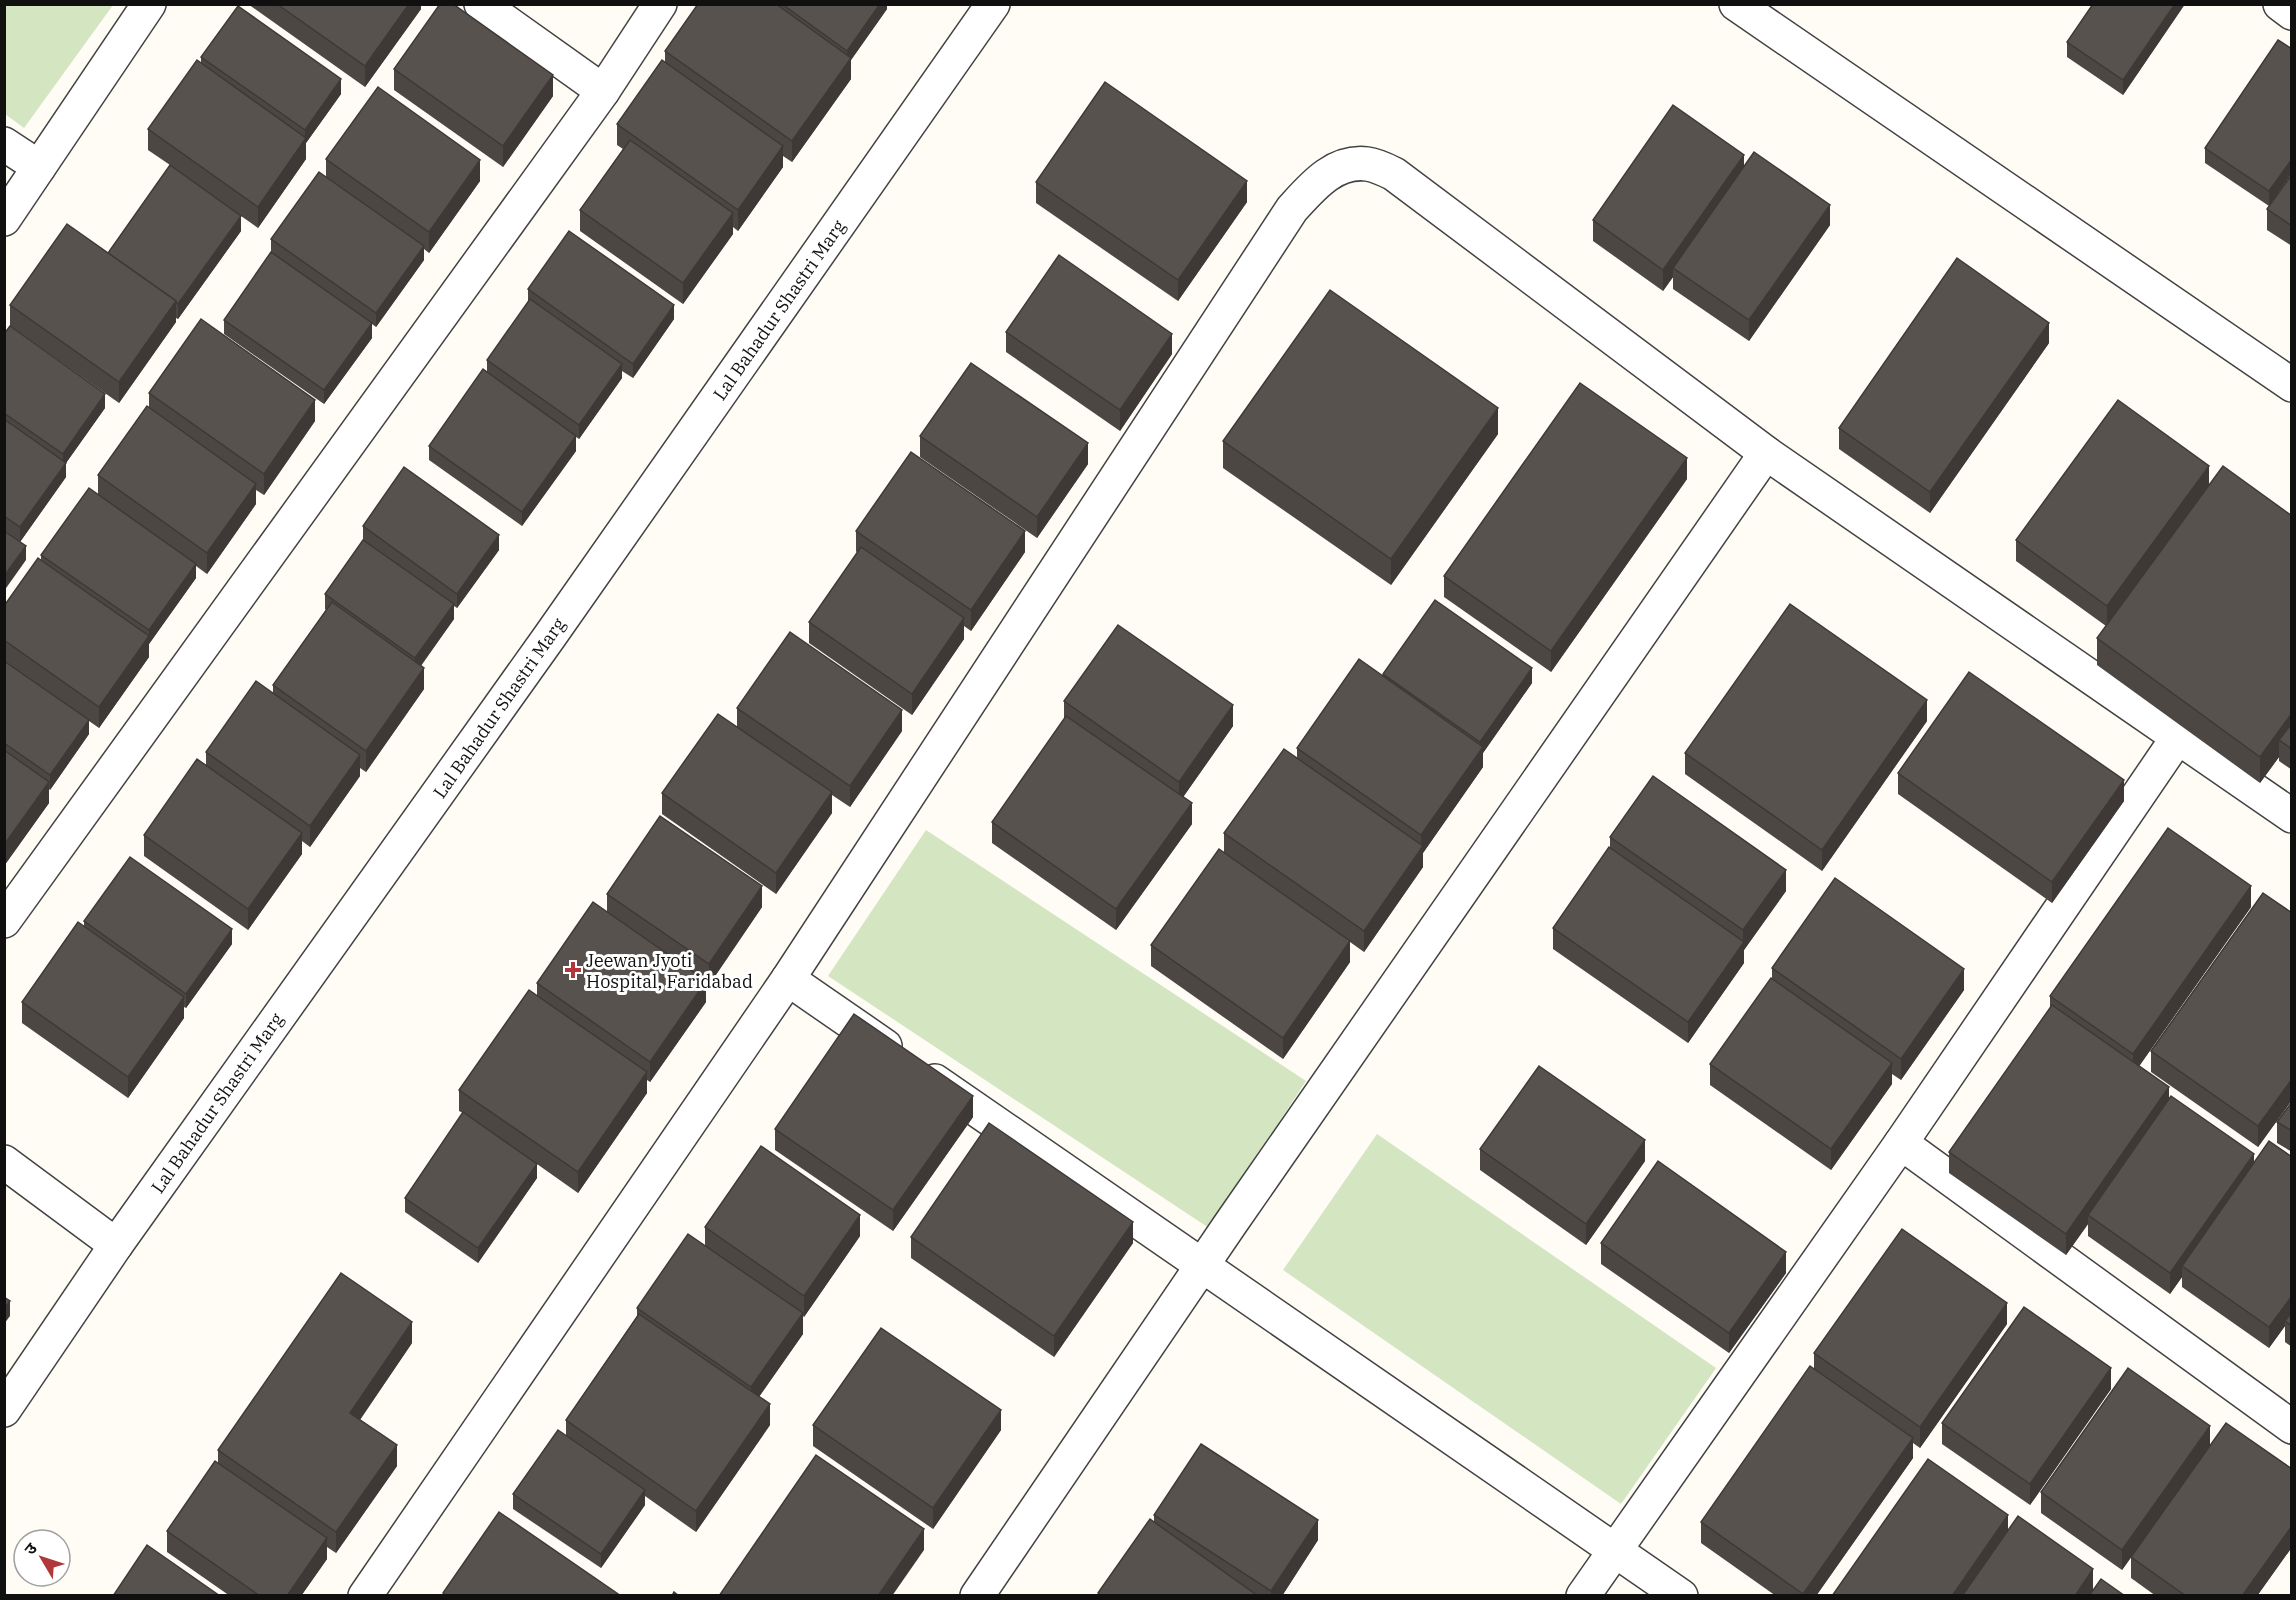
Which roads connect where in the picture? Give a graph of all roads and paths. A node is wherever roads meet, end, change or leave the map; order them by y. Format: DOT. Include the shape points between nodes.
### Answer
graph roads {
  1 [pos="149,4"];
  2 [pos="482,4"];
  3 [pos="660,4"];
  4 [pos="993,4"];
  5 [pos="1736,4"];
  6 [pos="2280,4"];
  7 [pos="2292,13"];
  8 [pos="603,91"];
  9 [pos="4,144"];
  10 [pos="39,167"];
  11 [pos="4,219"];
  12 [pos="2292,385"];
  13 [pos="1766,453"];
  14 [pos="2178,737"];
  15 [pos="2292,816"];
  16 [pos="4,921"];
  17 [pos="788,979"];
  18 [pos="1901,1143"];
  19 [pos="4,1162"];
  20 [pos="116,1245"];
  21 [pos="1202,1265"];
  22 [pos="4,1410"];
  23 [pos="2292,1427"];
  24 [pos="1614,1549"];
  25 [pos="365,1596"];
  26 [pos="977,1596"];
  27 [pos="1583,1596"];
  28 [pos="1681,1596"];
  1 -- 10 [label="street"];
  2 -- 8 [label="street"];
  3 -- 8 [label="street"];
  4 -- 20 [label="street, Lal Bahadur Shastri Marg"];
  5 -- 12 [label="street"];
  6 -- 7 [label="street"];
  8 -- 16 [label="street"];
  9 -- 10 [label="street"];
  10 -- 11 [label="street"];
  13 -- 14 [label="street"];
  13 -- 17 [label="street" via="1395,174 1368,164 1343,165 1319,180 1292,209"];
  13 -- 21 [label="street"];
  14 -- 15 [label="street"];
  14 -- 18 [label="street"];
  17 -- 21 [label="street"];
  17 -- 25 [label="street"];
  18 -- 23 [label="street"];
  18 -- 24 [label="street"];
  19 -- 20 [label="street"];
  20 -- 22 [label="street, Lal Bahadur Shastri Marg"];
  21 -- 24 [label="street"];
  21 -- 26 [label="street"];
  24 -- 27 [label="street"];
  24 -- 28 [label="street"];
}
